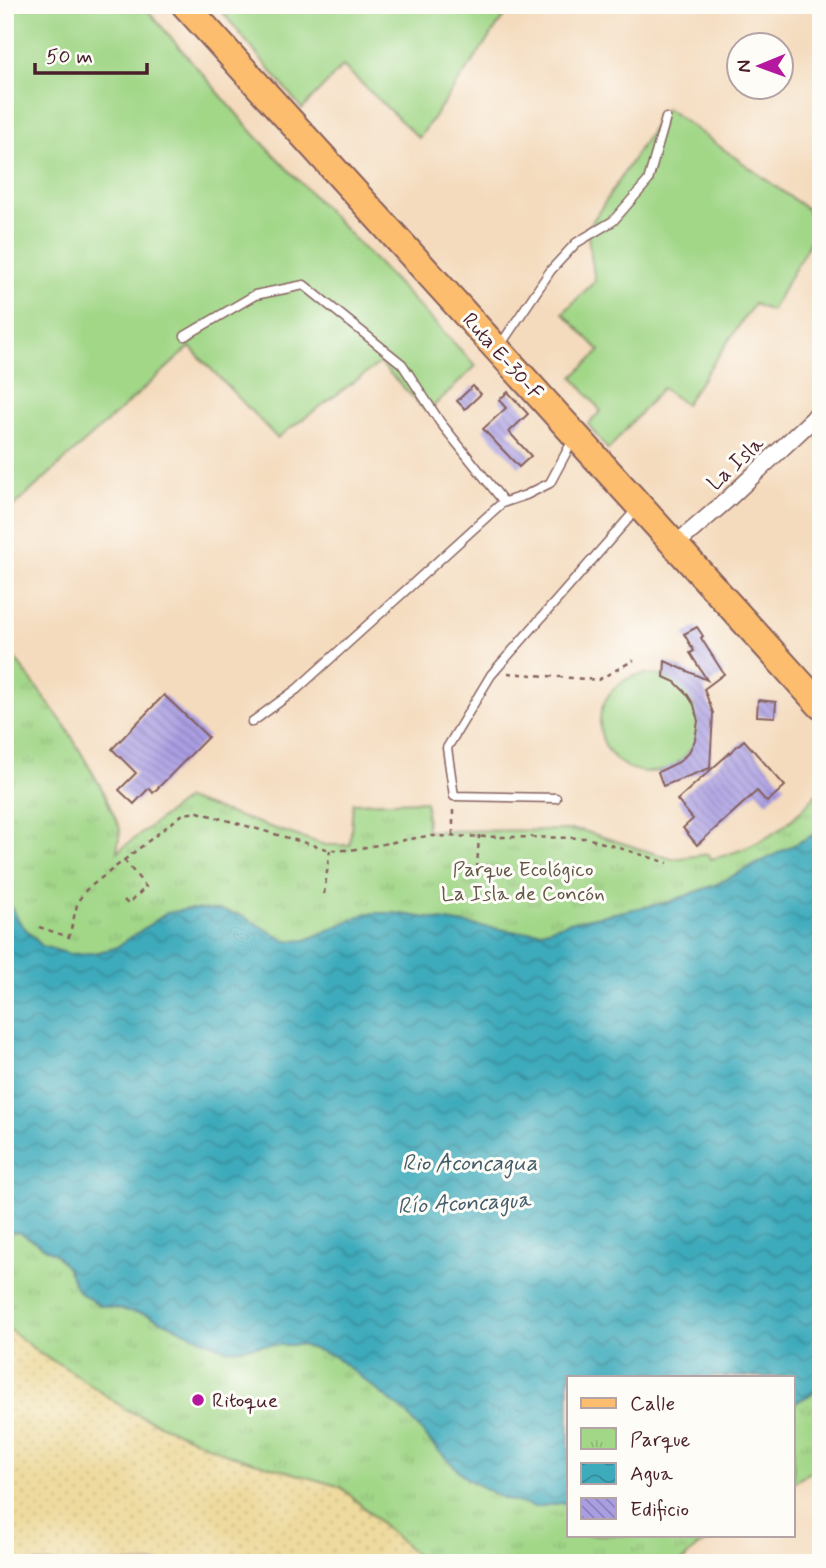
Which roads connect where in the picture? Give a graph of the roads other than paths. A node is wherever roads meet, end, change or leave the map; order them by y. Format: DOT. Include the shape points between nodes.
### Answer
graph roads {
  1 [pos="185,5"];
  2 [pos="666,118"];
  3 [pos="185,336"];
  4 [pos="497,349"];
  5 [pos="821,409"];
  6 [pos="575,435"];
  7 [pos="504,502"];
  8 [pos="640,507"];
  9 [pos="674,545"];
  10 [pos="821,706"];
  11 [pos="253,722"];
  12 [pos="556,798"];
  1 -- 4 [label="main road, Ruta E-30-F"];
  2 -- 4 [label="lane" via="648,181 613,221 576,243 551,270"];
  3 -- 7 [label="lane" via="255,295 304,285 402,364 440,422"];
  4 -- 6 [label="main road, Ruta E-30-F"];
  5 -- 9 [label="street, La Isla"];
  6 -- 7 [label="lane" via="550,483"];
  6 -- 8 [label="main road, Ruta E-30-F"];
  7 -- 11 [label="lane" via="297,689"];
  8 -- 9 [label="main road, Ruta E-30-F"];
  8 -- 12 [label="lane" via="495,672 447,748 454,796"];
  9 -- 10 [label="main road, Ruta E-30-F"];
}
